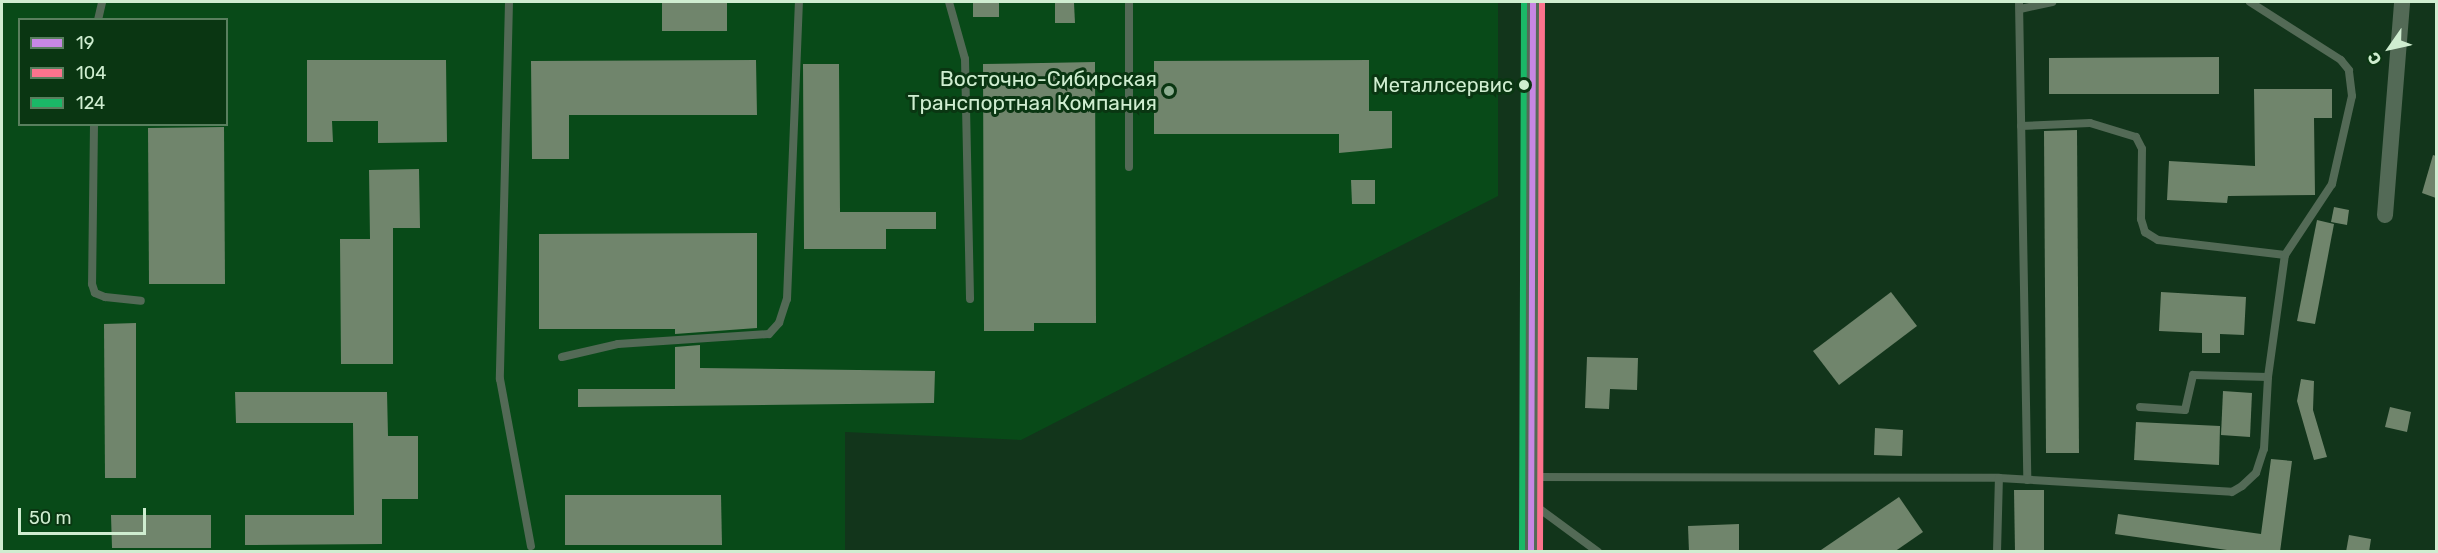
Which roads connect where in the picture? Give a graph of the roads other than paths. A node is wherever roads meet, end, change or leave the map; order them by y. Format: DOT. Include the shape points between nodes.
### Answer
graph roads {
  1 [pos="102,2"];
  2 [pos="508,2"];
  3 [pos="799,2"];
  4 [pos="949,2"];
  5 [pos="1130,2"];
  6 [pos="1533,2"];
  7 [pos="2052,2"];
  8 [pos="2250,2"];
  9 [pos="2402,2"];
  10 [pos="2019,5"];
  11 [pos="98,18"];
  12 [pos="94,126"];
  13 [pos="2021,126"];
  14 [pos="1129,167"];
  15 [pos="2385,215"];
  16 [pos="2285,255"];
  17 [pos="970,299"];
  18 [pos="141,302"];
  19 [pos="562,357"];
  20 [pos="2268,377"];
  21 [pos="2140,407"];
  22 [pos="1531,477"];
  23 [pos="1999,478"];
  24 [pos="2027,480"];
  25 [pos="1531,502"];
  26 [pos="531,546"];
  27 [pos="1531,552"];
  28 [pos="1598,552"];
  29 [pos="1997,552"];
  1 -- 11 [label="lane"];
  2 -- 26 [label="lane" via="500,379"];
  3 -- 19 [label="lane" via="787,299 779,323 768,333 618,344"];
  4 -- 17 [label="lane" via="965,59"];
  5 -- 14 [label="lane"];
  6 -- 22 [label="street"];
  7 -- 10 [label="lane"];
  8 -- 16 [label="lane" via="2330,50 2349,70 2351,83 2332,184"];
  9 -- 15 [label="street"];
  10 -- 13 [label="lane"];
  12 -- 18 [label="lane" via="92,284 96,293 105,297"];
  13 -- 16 [label="lane" via="2090,123 2136,137 2142,149 2141,219 2145,232 2158,240"];
  13 -- 24 [label="lane"];
  16 -- 20 [label="lane"];
  20 -- 21 [label="lane" via="2193,375 2185,410"];
  20 -- 24 [label="lane" via="2264,449 2256,473 2232,492"];
  22 -- 23 [label="lane"];
  22 -- 25 [label="street"];
  23 -- 24 [label="lane"];
  23 -- 29 [label="lane"];
  25 -- 27 [label="street"];
  25 -- 28 [label="lane"];
}
